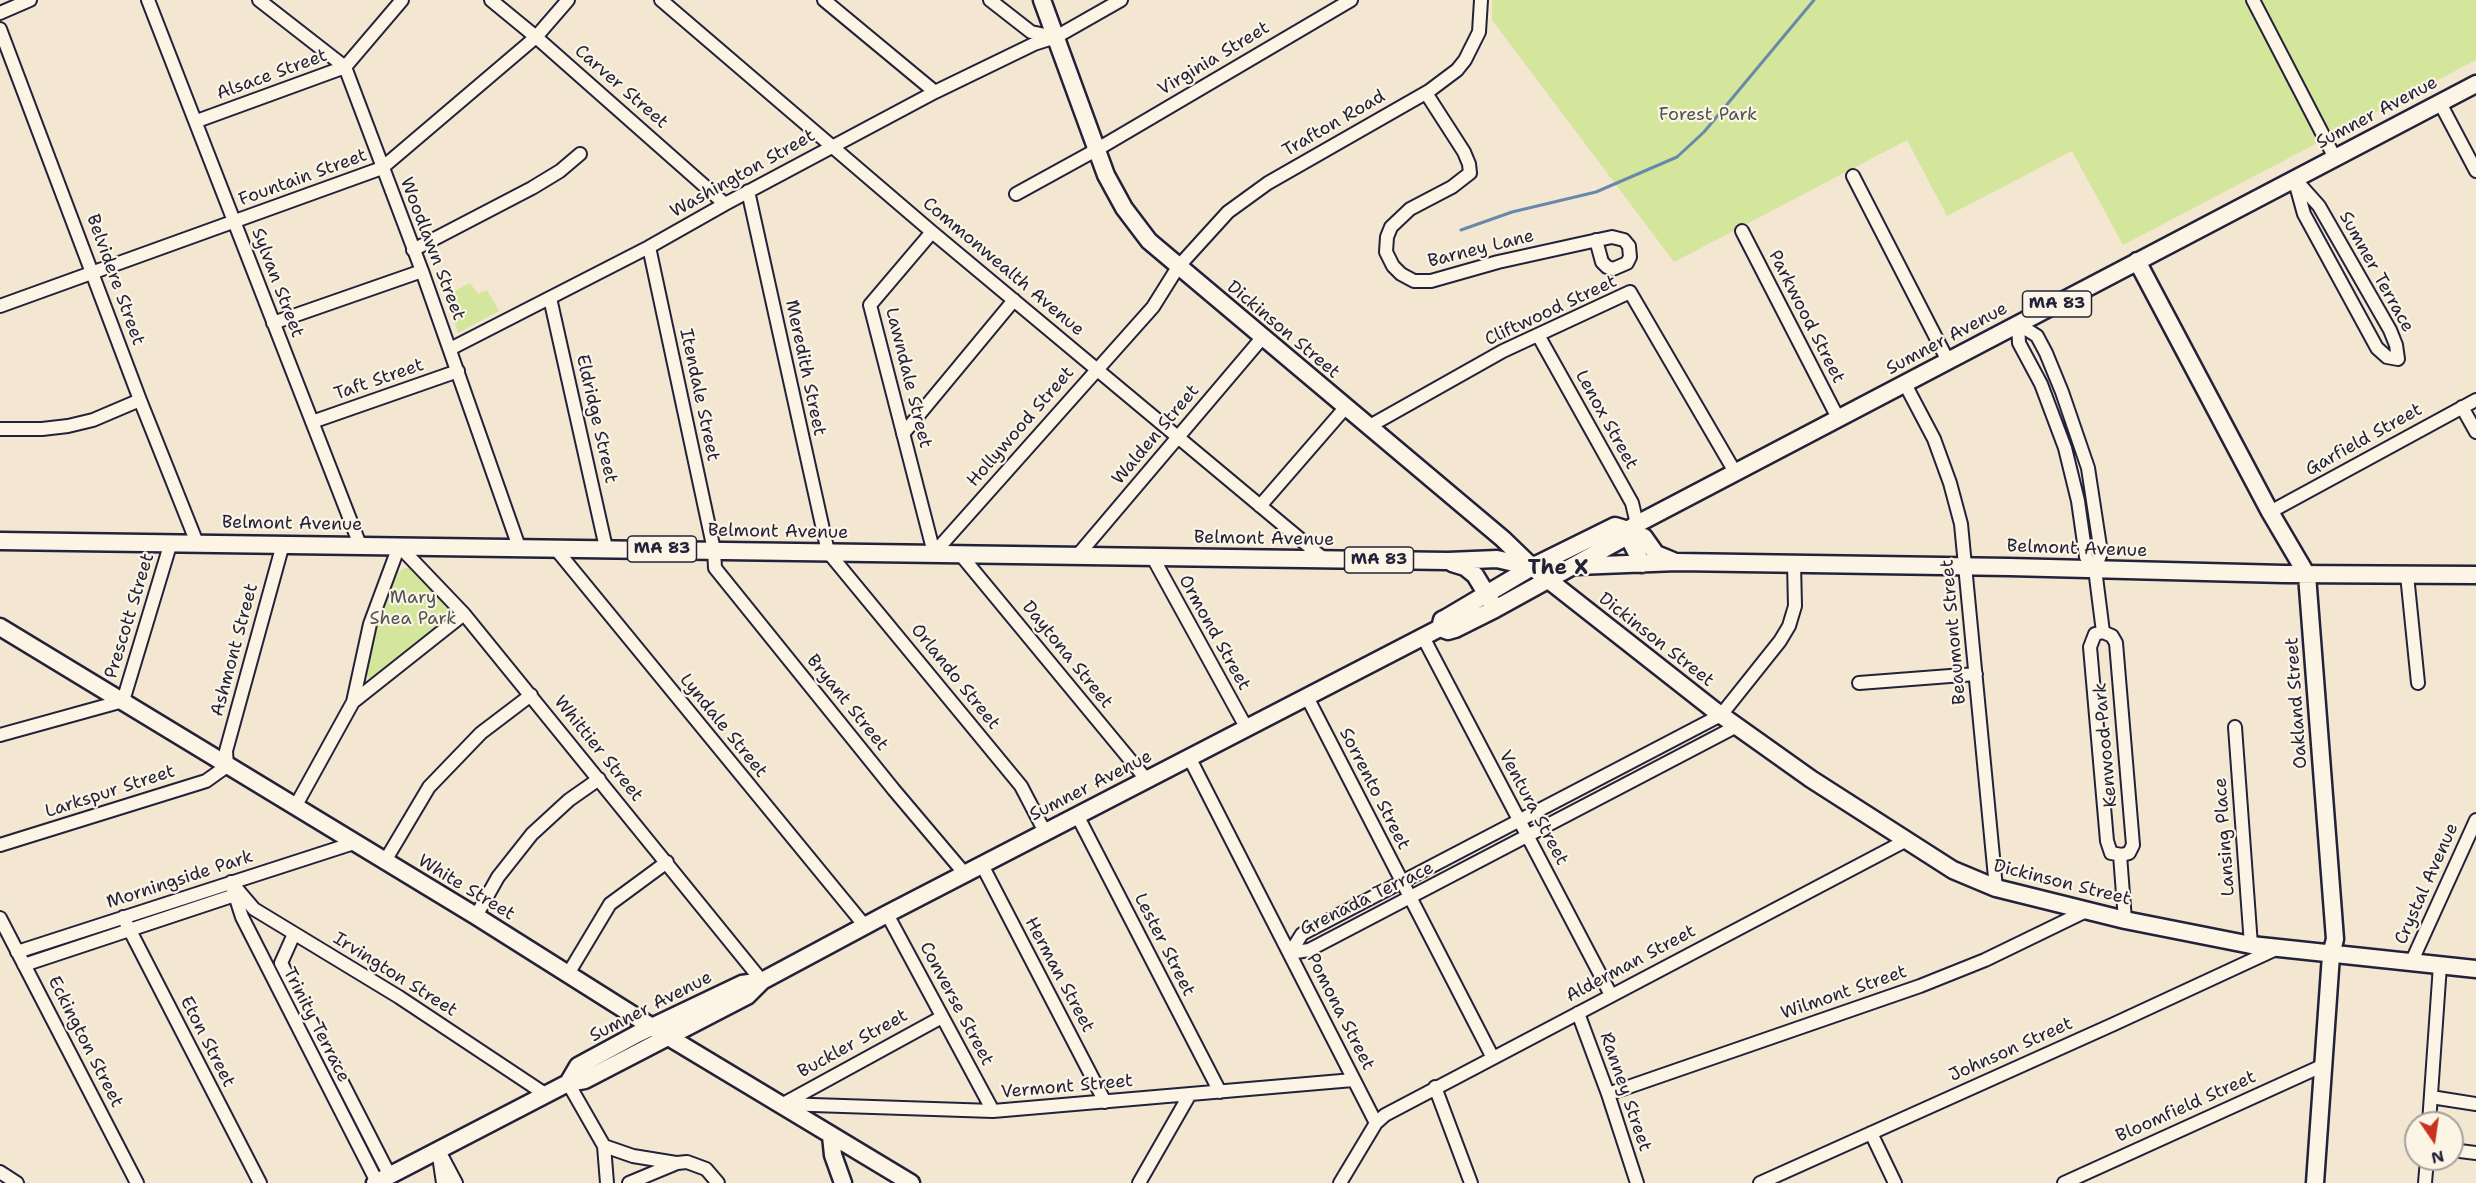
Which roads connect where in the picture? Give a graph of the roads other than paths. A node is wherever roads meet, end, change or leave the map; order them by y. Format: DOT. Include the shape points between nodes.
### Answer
graph roads {
  1 [pos="30,0"];
  2 [pos="148,0"];
  3 [pos="261,0"];
  4 [pos="402,0"];
  5 [pos="491,0"];
  6 [pos="568,0"];
  7 [pos="661,0"];
  8 [pos="824,0"];
  9 [pos="990,0"];
  10 [pos="1042,0"];
  11 [pos="1121,0"];
  12 [pos="1351,0"];
  13 [pos="1481,0"];
  14 [pos="2253,0"];
  15 [pos="0,13"];
  16 [pos="0,31"];
  17 [pos="536,36"];
  18 [pos="1056,37"];
  19 [pos="345,67"];
  20 [pos="2476,84"];
  21 [pos="935,92"];
  22 [pos="1426,93"];
  23 [pos="2440,103"];
  24 [pos="197,121"];
  25 [pos="832,146"];
  26 [pos="1096,150"];
  27 [pos="580,154"];
  28 [pos="2335,158"];
  29 [pos="382,168"];
  30 [pos="2476,171"];
  31 [pos="1853,176"];
  32 [pos="2294,178"];
  33 [pos="748,191"];
  34 [pos="1016,194"];
  35 [pos="725,204"];
  36 [pos="234,222"];
  37 [pos="1742,231"];
  38 [pos="932,232"];
  39 [pos="1596,240"];
  40 [pos="649,247"];
  41 [pos="413,250"];
  42 [pos="2137,261"];
  43 [pos="1178,267"];
  44 [pos="422,271"];
  45 [pos="93,272"];
  46 [pos="550,298"];
  47 [pos="1014,300"];
  48 [pos="0,306"];
  49 [pos="273,322"];
  50 [pos="2018,324"];
  51 [pos="1538,335"];
  52 [pos="1262,338"];
  53 [pos="450,349"];
  54 [pos="1948,361"];
  55 [pos="1097,369"];
  56 [pos="458,371"];
  57 [pos="1905,384"];
  58 [pos="140,400"];
  59 [pos="2476,400"];
  60 [pos="2462,407"];
  61 [pos="1345,408"];
  62 [pos="1838,418"];
  63 [pos="312,422"];
  64 [pos="1368,427"];
  65 [pos="0,429"];
  66 [pos="2476,432"];
  67 [pos="903,434"];
  68 [pos="1177,438"];
  69 [pos="2080,444"];
  70 [pos="2065,448"];
  71 [pos="1736,472"];
  72 [pos="1260,506"];
  73 [pos="2270,512"];
  74 [pos="1634,529"];
  75 [pos="0,541"];
  76 [pos="171,543"];
  77 [pos="197,543"];
  78 [pos="283,544"];
  79 [pos="360,545"];
  80 [pos="399,546"];
  81 [pos="519,547"];
  82 [pos="555,548"];
  83 [pos="606,548"];
  84 [pos="714,550"];
  85 [pos="828,552"];
  86 [pos="934,553"];
  87 [pos="960,554"];
  88 [pos="1078,555"];
  89 [pos="1152,556"];
  90 [pos="1324,559"];
  91 [pos="1448,561"];
  92 [pos="1677,562"];
  93 [pos="1642,564"];
  94 [pos="1794,564"];
  95 [pos="1966,566"];
  96 [pos="1532,567"];
  97 [pos="1572,567"];
  98 [pos="2095,569"];
  99 [pos="2307,575"];
  100 [pos="2407,575"];
  101 [pos="2476,575"];
  102 [pos="1549,579"];
  103 [pos="1486,593"];
  104 [pos="1495,609"];
  105 [pos="464,614"];
  106 [pos="0,627"];
  107 [pos="1440,628"];
  108 [pos="2103,632"];
  109 [pos="1424,637"];
  110 [pos="1976,674"];
  111 [pos="1859,683"];
  112 [pos="2418,683"];
  113 [pos="531,695"];
  114 [pos="1307,697"];
  115 [pos="123,701"];
  116 [pos="353,702"];
  117 [pos="1720,715"];
  118 [pos="1737,726"];
  119 [pos="2235,727"];
  120 [pos="1246,728"];
  121 [pos="0,735"];
  122 [pos="1189,757"];
  123 [pos="227,766"];
  124 [pos="599,779"];
  125 [pos="1146,779"];
  126 [pos="295,807"];
  127 [pos="1077,815"];
  128 [pos="1519,820"];
  129 [pos="2476,820"];
  130 [pos="1045,832"];
  131 [pos="1528,836"];
  132 [pos="1905,840"];
  133 [pos="354,843"];
  134 [pos="0,846"];
  135 [pos="2120,855"];
  136 [pos="385,861"];
  137 [pos="667,862"];
  138 [pos="982,865"];
  139 [pos="965,874"];
  140 [pos="1402,881"];
  141 [pos="231,882"];
  142 [pos="1996,888"];
  143 [pos="235,895"];
  144 [pos="1411,899"];
  145 [pos="2086,911"];
  146 [pos="887,914"];
  147 [pos="476,916"];
  148 [pos="123,917"];
  149 [pos="0,918"];
  150 [pos="2125,920"];
  151 [pos="865,926"];
  152 [pos="130,930"];
  153 [pos="294,934"];
  154 [pos="2251,945"];
  155 [pos="2276,949"];
  156 [pos="17,952"];
  157 [pos="1290,953"];
  158 [pos="2331,955"];
  159 [pos="281,963"];
  160 [pos="2411,963"];
  161 [pos="24,965"];
  162 [pos="2440,965"];
  163 [pos="268,969"];
  164 [pos="2476,969"];
  165 [pos="568,974"];
  166 [pos="762,981"];
  167 [pos="1611,995"];
  168 [pos="1578,1013"];
  169 [pos="942,1017"];
  170 [pos="652,1027"];
  171 [pos="669,1036"];
  172 [pos="1493,1058"];
  173 [pos="2324,1065"];
  174 [pos="1353,1080"];
  175 [pos="568,1083"];
  176 [pos="1435,1087"];
  177 [pos="1220,1092"];
  178 [pos="545,1094"];
  179 [pos="1190,1094"];
  180 [pos="1608,1094"];
  181 [pos="2431,1097"];
  182 [pos="1105,1102"];
  183 [pos="783,1104"];
  184 [pos="2476,1104"];
  185 [pos="993,1111"];
  186 [pos="2430,1111"];
  187 [pos="1376,1122"];
  188 [pos="1871,1133"];
  189 [pos="831,1136"];
  190 [pos="604,1146"];
  191 [pos="438,1149"];
  192 [pos="677,1163"];
  193 [pos="0,1172"];
  194 [pos="381,1180"];
  195 [pos="17,1183"];
  196 [pos="137,1183"];
  197 [pos="260,1183"];
  198 [pos="443,1183"];
  199 [pos="456,1183"];
  200 [pos="607,1183"];
  201 [pos="629,1183"];
  202 [pos="718,1183"];
  203 [pos="843,1183"];
  204 [pos="911,1183"];
  205 [pos="1139,1183"];
  206 [pos="1340,1183"];
  207 [pos="1471,1183"];
  208 [pos="1637,1183"];
  209 [pos="1760,1183"];
  210 [pos="1895,1183"];
  211 [pos="2064,1183"];
  212 [pos="2315,1183"];
  1 -- 15 [label="street"];
  2 -- 24 [label="street, Sylvan Street"];
  3 -- 19 [label="street"];
  4 -- 19 [label="street, Alsace Street"];
  5 -- 17 [label="street, Carver Street"];
  6 -- 17 [label="street, Fountain Street"];
  7 -- 25 [label="street, Commonwealth Avenue"];
  8 -- 21 [label="street"];
  9 -- 18 [label="street" via="1031,32"];
  10 -- 18 [label="main road, Dickinson Street"];
  11 -- 18 [label="street, Washington Street"];
  12 -- 26 [label="street, Virginia Street"];
  13 -- 22 [label="street, Trafton Road" via="1479,32 1465,60 1452,75"];
  14 -- 28 [label="street"];
  16 -- 45 [label="street, Belvidere Street"];
  17 -- 29 [label="street, Fountain Street"];
  17 -- 35 [label="street, Carver Street"];
  18 -- 21 [label="street, Washington Street"];
  18 -- 26 [label="main road, Dickinson Street"];
  19 -- 24 [label="street, Alsace Street"];
  19 -- 29 [label="street, Woodlawn Street"];
  20 -- 23 [label="main road, Sumner Avenue / MA 83"];
  21 -- 25 [label="street, Washington Street"];
  22 -- 39 [label="street, Barney Lane" via="1464,152 1470,173 1410,209 1391,227 1386,252 1401,274 1414,281 1431,281 1498,261"];
  22 -- 43 [label="street, Trafton Road" via="1248,197 1210,229"];
  23 -- 28 [label="main road, Sumner Avenue / MA 83"];
  23 -- 30 [label="street"];
  24 -- 36 [label="street, Sylvan Street"];
  25 -- 33 [label="street, Washington Street"];
  25 -- 38 [label="street, Commonwealth Avenue"];
  26 -- 34 [label="street, Virginia Street"];
  26 -- 43 [label="main road, Dickinson Street" via="1110,184 1132,220"];
  27 -- 41 [label="street" via="532,188"];
  28 -- 32 [label="main road, Sumner Avenue / MA 83"];
  29 -- 36 [label="street, Fountain Street"];
  29 -- 41 [label="street, Woodlawn Street"];
  31 -- 54 [label="street"];
  32 -- 32 [label="street, Sumner Terrace" via="2304,214 2377,348 2398,359 2390,330 2319,206"];
  32 -- 42 [label="main road, Sumner Avenue / MA 83"];
  33 -- 35 [label="street, Washington Street"];
  33 -- 85 [label="street, Meredith Street"];
  35 -- 40 [label="street, Washington Street"];
  36 -- 45 [label="street, Fountain Street"];
  36 -- 49 [label="street, Sylvan Street"];
  37 -- 62 [label="street, Parkwood Street"];
  38 -- 47 [label="street, Commonwealth Avenue"];
  38 -- 67 [label="street, Lawndale Street" via="870,305"];
  40 -- 46 [label="street, Washington Street"];
  40 -- 84 [label="street, Itendale Street"];
  41 -- 44 [label="street, Woodlawn Street"];
  42 -- 50 [label="main road, Sumner Avenue / MA 83"];
  42 -- 73 [label="main road, Oakland Street"];
  43 -- 52 [label="main road, Dickinson Street"];
  43 -- 55 [label="street, Hollywood Street" via="1153,307"];
  44 -- 49 [label="street"];
  44 -- 53 [label="street, Woodlawn Street"];
  45 -- 48 [label="street, Fountain Street"];
  45 -- 58 [label="street, Belvidere Street"];
  46 -- 53 [label="street, Washington Street"];
  46 -- 83 [label="street, Eldridge Street"];
  47 -- 55 [label="street, Commonwealth Avenue"];
  47 -- 67 [label="street"];
  49 -- 63 [label="street, Sylvan Street"];
  50 -- 54 [label="main road, Sumner Avenue / MA 83"];
  50 -- 69 [label="street" via="2037,336"];
  50 -- 70 [label="street" via="2019,344 2041,384"];
  51 -- 64 [label="street, Cliftwood Street"];
  51 -- 71 [label="street, Cliftwood Street" via="1630,292"];
  51 -- 74 [label="street, Lenox Street" via="1632,503"];
  52 -- 61 [label="main road, Dickinson Street"];
  52 -- 68 [label="street, Walden Street"];
  53 -- 56 [label="street, Woodlawn Street"];
  54 -- 57 [label="main road, Sumner Avenue / MA 83"];
  55 -- 68 [label="street, Commonwealth Avenue"];
  55 -- 86 [label="street, Hollywood Street"];
  56 -- 63 [label="street, Taft Street"];
  56 -- 81 [label="street, Woodlawn Street"];
  57 -- 62 [label="main road, Sumner Avenue / MA 83"];
  57 -- 95 [label="street, Beaumont Street" via="1945,468 1961,524"];
  58 -- 65 [label="street" via="68,426"];
  58 -- 77 [label="street, Belvidere Street"];
  59 -- 60 [label="street, Garfield Street"];
  60 -- 66 [label="street"];
  60 -- 73 [label="street, Garfield Street"];
  61 -- 64 [label="main road, Dickinson Street"];
  61 -- 72 [label="street"];
  62 -- 71 [label="main road, Sumner Avenue / MA 83"];
  63 -- 79 [label="street, Sylvan Street"];
  64 -- 96 [label="main road, Dickinson Street"];
  67 -- 86 [label="street, Lawndale Street"];
  68 -- 72 [label="street, Commonwealth Avenue"];
  68 -- 88 [label="street, Walden Street"];
  69 -- 70 [label="street"];
  69 -- 98 [label="street" via="2093,490 2101,554"];
  70 -- 98 [label="street" via="2086,557"];
  71 -- 74 [label="main road, Sumner Avenue / MA 83"];
  72 -- 90 [label="street, Commonwealth Avenue"];
  73 -- 99 [label="main road, Oakland Street"];
  74 -- 92 [label="main road, Belmont Avenue" via="1656,555"];
  74 -- 93 [label="main road" via="1631,542"];
  74 -- 96 [label="main road, Sumner Avenue / MA 83" via="1615,526"];
  74 -- 97 [label="main road, Sumner Avenue / MA 83"];
  75 -- 76 [label="main road, Belmont Avenue / MA 83"];
  76 -- 77 [label="main road, Belmont Avenue / MA 83"];
  76 -- 115 [label="street, Prescott Street"];
  77 -- 78 [label="main road, Belmont Avenue / MA 83"];
  78 -- 79 [label="main road, Belmont Avenue / MA 83"];
  78 -- 123 [label="street, Ashmont Street" via="226,751"];
  79 -- 80 [label="main road, Belmont Avenue / MA 83"];
  80 -- 81 [label="main road, Belmont Avenue / MA 83"];
  80 -- 105 [label="street, Whittier Street"];
  80 -- 116 [label="street" via="370,624"];
  81 -- 82 [label="main road, Belmont Avenue / MA 83"];
  82 -- 83 [label="main road, Belmont Avenue / MA 83"];
  82 -- 151 [label="street, Lyndale Street"];
  83 -- 84 [label="main road, Belmont Avenue / MA 83"];
  84 -- 85 [label="main road, Belmont Avenue / MA 83"];
  84 -- 139 [label="street, Bryant Street" via="715,568 724,581"];
  85 -- 86 [label="main road, Belmont Avenue / MA 83"];
  85 -- 130 [label="street, Orlando Street" via="1021,786"];
  86 -- 87 [label="main road, Belmont Avenue / MA 83"];
  87 -- 88 [label="main road, Belmont Avenue / MA 83"];
  87 -- 125 [label="street, Daytona Street"];
  88 -- 89 [label="main road, Belmont Avenue / MA 83"];
  89 -- 90 [label="main road, Belmont Avenue / MA 83"];
  89 -- 120 [label="street, Ormond Street"];
  90 -- 91 [label="main road, Belmont Avenue / MA 83"];
  91 -- 96 [label="main road, Belmont Avenue / MA 83" via="1497,559"];
  91 -- 103 [label="main road, Belmont Avenue / MA 83" via="1475,575"];
  92 -- 93 [label="main road, Belmont Avenue"];
  92 -- 94 [label="main road, Belmont Avenue"];
  93 -- 97 [label="main road, Belmont Avenue"];
  94 -- 95 [label="main road, Belmont Avenue"];
  94 -- 117 [label="street" via="1790,626"];
  95 -- 98 [label="main road, Belmont Avenue"];
  95 -- 110 [label="street, Beaumont Street"];
  96 -- 102 [label="main road, Dickinson Street"];
  96 -- 103 [label="main road, Sumner Avenue"];
  97 -- 102 [label="main road, Sumner Avenue / MA 83"];
  98 -- 99 [label="main road, Belmont Avenue"];
  98 -- 108 [label="street, Kenwood Park"];
  99 -- 100 [label="main road, Belmont Avenue"];
  99 -- 158 [label="main road, Oakland Street" via="2335,939"];
  100 -- 101 [label="main road, Belmont Avenue"];
  100 -- 112 [label="street"];
  102 -- 104 [label="main road, Sumner Avenue / MA 83"];
  102 -- 117 [label="main road, Dickinson Street"];
  103 -- 104 [label="main road, Belmont Avenue / MA 83"];
  103 -- 107 [label="main road, Sumner Avenue" via="1442,620"];
  104 -- 107 [label="main road, Sumner Avenue" via="1455,629"];
  105 -- 113 [label="street, Whittier Street"];
  105 -- 116 [label="street"];
  106 -- 115 [label="main road, White Street"];
  107 -- 109 [label="main road, Sumner Avenue"];
  108 -- 135 [label="street, Kenwood Park" via="2095,634 2090,647 2107,841 2110,851"];
  108 -- 135 [label="street, Kenwood Park" via="2112,636 2116,644 2133,845 2129,853"];
  109 -- 114 [label="main road, Sumner Avenue"];
  109 -- 128 [label="street, Ventura Street"];
  110 -- 111 [label="street"];
  110 -- 142 [label="street, Beaumont Street"];
  113 -- 124 [label="street, Whittier Street"];
  113 -- 136 [label="street" via="482,733 429,787"];
  114 -- 120 [label="main road, Sumner Avenue"];
  114 -- 140 [label="street, Sorrento Street"];
  115 -- 121 [label="street"];
  115 -- 123 [label="main road, White Street"];
  116 -- 126 [label="street"];
  117 -- 118 [label="main road, Dickinson Street"];
  117 -- 128 [label="street, Grenada Terrace"];
  118 -- 131 [label="street, Grenada Terrace"];
  118 -- 132 [label="main road, Dickinson Street"];
  119 -- 154 [label="street, Lansing Place"];
  120 -- 122 [label="main road, Sumner Avenue"];
  122 -- 125 [label="main road, Sumner Avenue"];
  122 -- 157 [label="street, Pomona Street"];
  123 -- 126 [label="main road, White Street"];
  123 -- 134 [label="street, Larkspur Street" via="206,780"];
  124 -- 137 [label="street, Whittier Street"];
  124 -- 147 [label="street" via="568,800 532,834 498,877"];
  125 -- 127 [label="main road, Sumner Avenue"];
  126 -- 133 [label="main road, White Street"];
  127 -- 130 [label="main road, Sumner Avenue"];
  127 -- 177 [label="street, Lester Street"];
  128 -- 131 [label="street, Ventura Street"];
  128 -- 140 [label="street, Grenada Terrace"];
  129 -- 160 [label="street, Crystal Avenue"];
  130 -- 138 [label="main road, Sumner Avenue"];
  131 -- 144 [label="street, Grenada Terrace"];
  131 -- 167 [label="street, Ventura Street"];
  132 -- 142 [label="main road, Dickinson Street" via="1953,870"];
  132 -- 167 [label="street, Alderman Street"];
  133 -- 136 [label="main road, White Street"];
  133 -- 141 [label="street, Morningside Park"];
  135 -- 150 [label="street, Kenwood Park"];
  136 -- 147 [label="main road, White Street"];
  137 -- 165 [label="street" via="610,904"];
  137 -- 166 [label="street, Whittier Street"];
  138 -- 139 [label="main road, Sumner Avenue"];
  138 -- 182 [label="street, Herman Street"];
  139 -- 146 [label="main road, Sumner Avenue"];
  140 -- 144 [label="street, Sorrento Street"];
  140 -- 157 [label="street, Grenada Terrace" via="1302,934"];
  141 -- 143 [label="street, Trinity Terrace"];
  141 -- 148 [label="street, Morningside Park"];
  141 -- 153 [label="street, Irvington Street" via="254,909"];
  142 -- 145 [label="main road, Dickinson Street"];
  143 -- 152 [label="street, Morningside Park"];
  143 -- 163 [label="street, Trinity Terrace"];
  144 -- 157 [label="street, Grenada Terrace" via="1310,950"];
  144 -- 172 [label="street, Sorrento Street"];
  145 -- 150 [label="main road, Dickinson Street"];
  145 -- 180 [label="street, Wilmont Street" via="1985,960 1920,986"];
  146 -- 151 [label="main road, Sumner Avenue"];
  146 -- 169 [label="street, Converse Street"];
  147 -- 165 [label="main road, White Street"];
  148 -- 152 [label="street, Eton Street"];
  148 -- 156 [label="street, Morningside Park"];
  149 -- 156 [label="street, Eckington Street"];
  150 -- 154 [label="main road, Dickinson Street"];
  151 -- 166 [label="main road, Sumner Avenue"];
  152 -- 161 [label="street, Morningside Park"];
  152 -- 197 [label="street, Eton Street"];
  153 -- 159 [label="street, Trinity Terrace"];
  153 -- 178 [label="street, Irvington Street" via="399,997"];
  154 -- 155 [label="main road, Dickinson Street"];
  155 -- 158 [label="main road, Dickinson Street"];
  155 -- 188 [label="street, Johnson Street"];
  156 -- 161 [label="street, Eckington Street"];
  157 -- 174 [label="street, Pomona Street"];
  158 -- 160 [label="main road, Dickinson Street"];
  158 -- 173 [label="main road, Oakland Street"];
  159 -- 163 [label="street"];
  159 -- 194 [label="street, Trinity Terrace"];
  160 -- 162 [label="main road, Dickinson Street"];
  161 -- 196 [label="street, Eckington Street"];
  162 -- 164 [label="main road, Dickinson Street"];
  162 -- 181 [label="street"];
  163 -- 194 [label="street, Trinity Terrace"];
  165 -- 170 [label="main road, White Street"];
  166 -- 170 [label="main road, Sumner Avenue" via="742,984"];
  166 -- 171 [label="main road, Sumner Avenue" via="747,996"];
  167 -- 168 [label="street, Alderman Street"];
  168 -- 172 [label="street, Alderman Street"];
  168 -- 180 [label="street, Ranney Street"];
  169 -- 183 [label="street, Buckler Street"];
  169 -- 185 [label="street, Converse Street"];
  170 -- 171 [label="main road, White Street"];
  170 -- 175 [label="main road, Sumner Avenue" via="578,1066"];
  171 -- 175 [label="main road, Sumner Avenue" via="585,1080"];
  171 -- 183 [label="main road, White Street"];
  172 -- 176 [label="street, Alderman Street"];
  173 -- 211 [label="street, Bloomfield Street"];
  173 -- 212 [label="main road, Oakland Street"];
  174 -- 177 [label="street, Vermont Street"];
  174 -- 187 [label="street, Pomona Street"];
  175 -- 178 [label="main road, Sumner Avenue"];
  175 -- 190 [label="street"];
  176 -- 187 [label="street, Alderman Street"];
  176 -- 207 [label="street"];
  177 -- 179 [label="street, Vermont Street"];
  178 -- 191 [label="main road, Sumner Avenue"];
  179 -- 182 [label="street, Vermont Street"];
  179 -- 205 [label="street"];
  180 -- 208 [label="street, Ranney Street"];
  181 -- 184 [label="street"];
  181 -- 186 [label="street"];
  182 -- 185 [label="street, Vermont Street"];
  183 -- 185 [label="street, Vermont Street"];
  183 -- 189 [label="main road, White Street"];
  187 -- 206 [label="street"];
  188 -- 209 [label="street, Johnson Street"];
  188 -- 210 [label="street"];
  189 -- 203 [label="main road"];
  189 -- 204 [label="main road, White Street"];
  190 -- 192 [label="street" via="633,1156"];
  190 -- 200 [label="street"];
  191 -- 194 [label="main road, Sumner Avenue"];
  191 -- 198 [label="street"];
  191 -- 199 [label="street"];
  192 -- 201 [label="street"];
  192 -- 202 [label="street" via="702,1166"];
  193 -- 195 [label="street"];
}
